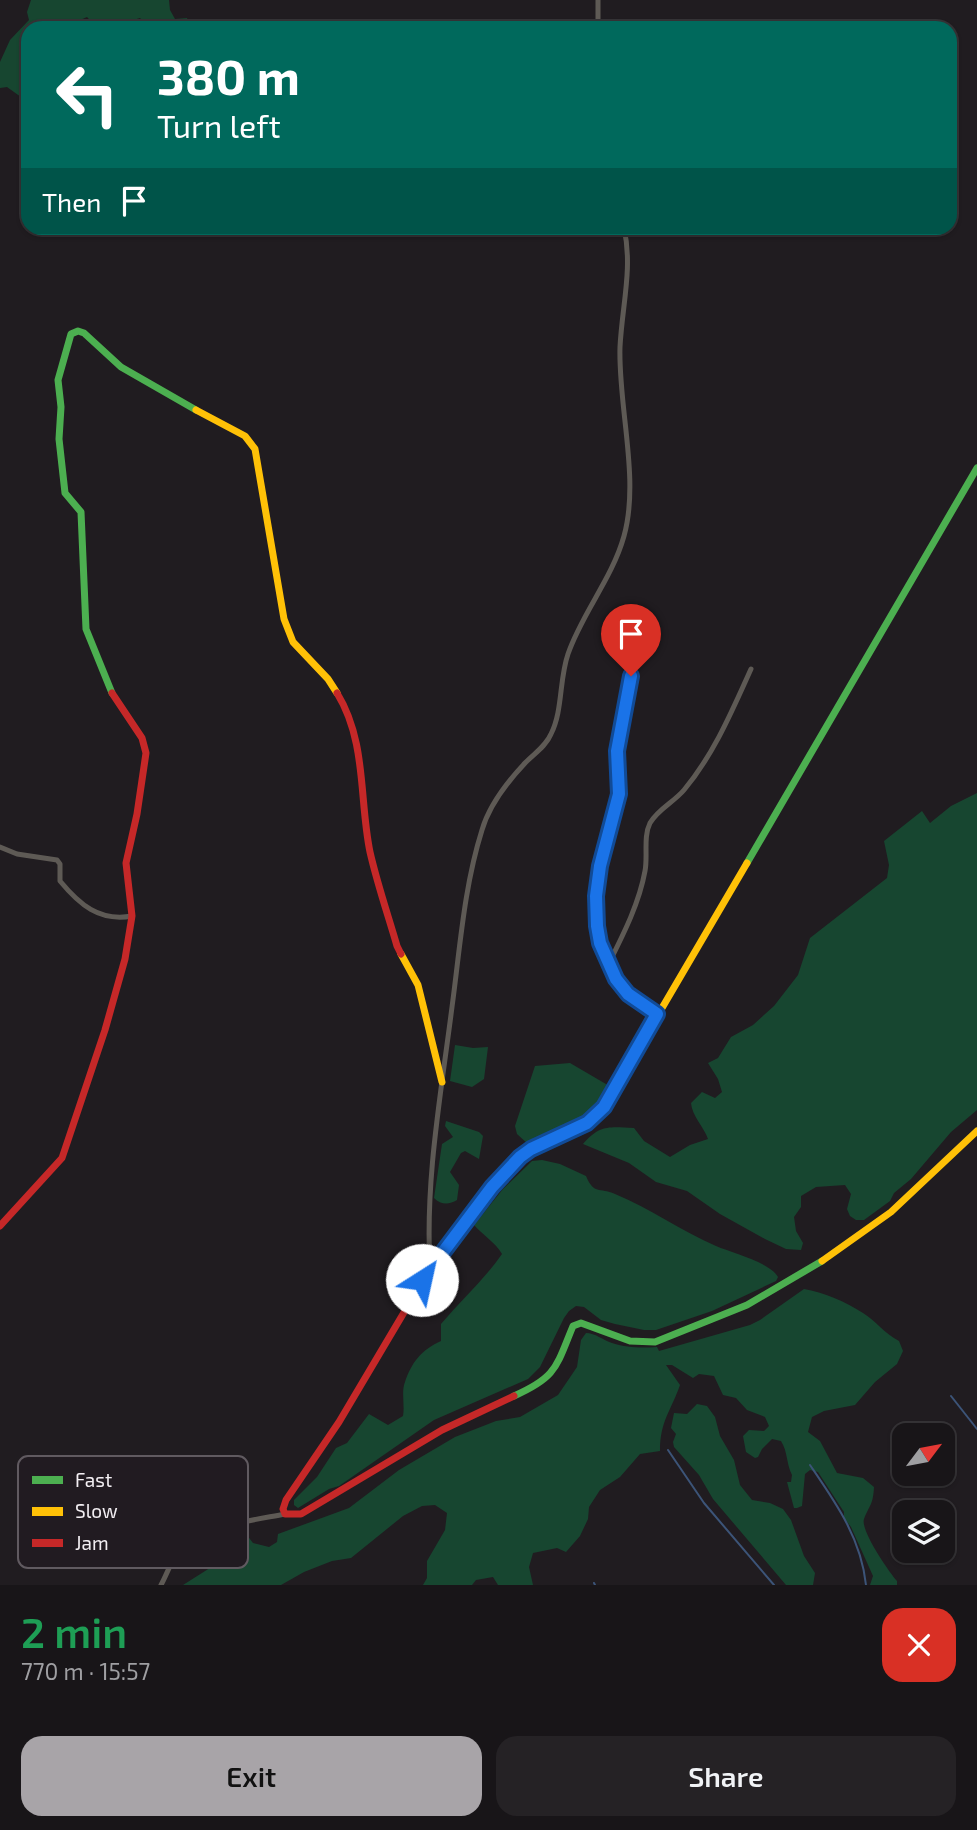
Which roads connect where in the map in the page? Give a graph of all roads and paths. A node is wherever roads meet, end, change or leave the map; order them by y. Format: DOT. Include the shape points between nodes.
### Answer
graph roads {
  1 [pos="597,0"];
  2 [pos="598,21"];
  3 [pos="625,235"];
  4 [pos="977,468"];
  5 [pos="751,668"];
  6 [pos="631,675"];
  7 [pos="0,847"];
  8 [pos="132,916"];
  9 [pos="608,965"];
  10 [pos="657,1014"];
  11 [pos="442,1082"];
  12 [pos="977,1131"];
  13 [pos="0,1226"];
  14 [pos="430,1267"];
  15 [pos="285,1514"];
  16 [pos="248,1521"];
  17 [pos="170,1568"];
  18 [pos="161,1585"];
  1 -- 2 [label="street"];
  3 -- 11 [label="street" via="629,264 620,348 629,473 624,534 561,674 551,736 490,810 482,830 466,901"];
  4 -- 10 [label="main road"];
  5 -- 9 [label="street" via="713,748 684,791 651,821 645,872 631,918"];
  6 -- 9 [label="street" via="617,751 619,794 596,896 600,943"];
  7 -- 8 [label="street" via="57,860 60,881 81,904 105,916"];
  8 -- 11 [label="main road" via="126,863 146,753 142,738 113,693 86,629 81,512 65,493 58,380 67,344 77,331 88,335 122,368 245,436 255,449 284,619 293,642 328,679 350,722 360,754 370,851 397,946 418,985"];
  8 -- 13 [label="main road" via="105,1030 62,1158"];
  9 -- 10 [label="street" via="628,994"];
  10 -- 14 [label="main road" via="604,1107 587,1123 520,1157"];
  11 -- 14 [label="street" via="431,1163"];
  12 -- 15 [label="main road" via="891,1212 785,1284 747,1305 654,1342 630,1341 577,1324 554,1370 539,1385 442,1430 301,1514"];
  14 -- 15 [label="main road" via="322,1450 286,1500"];
  15 -- 16 [label="street"];
  17 -- 18 [label="street"];
}
